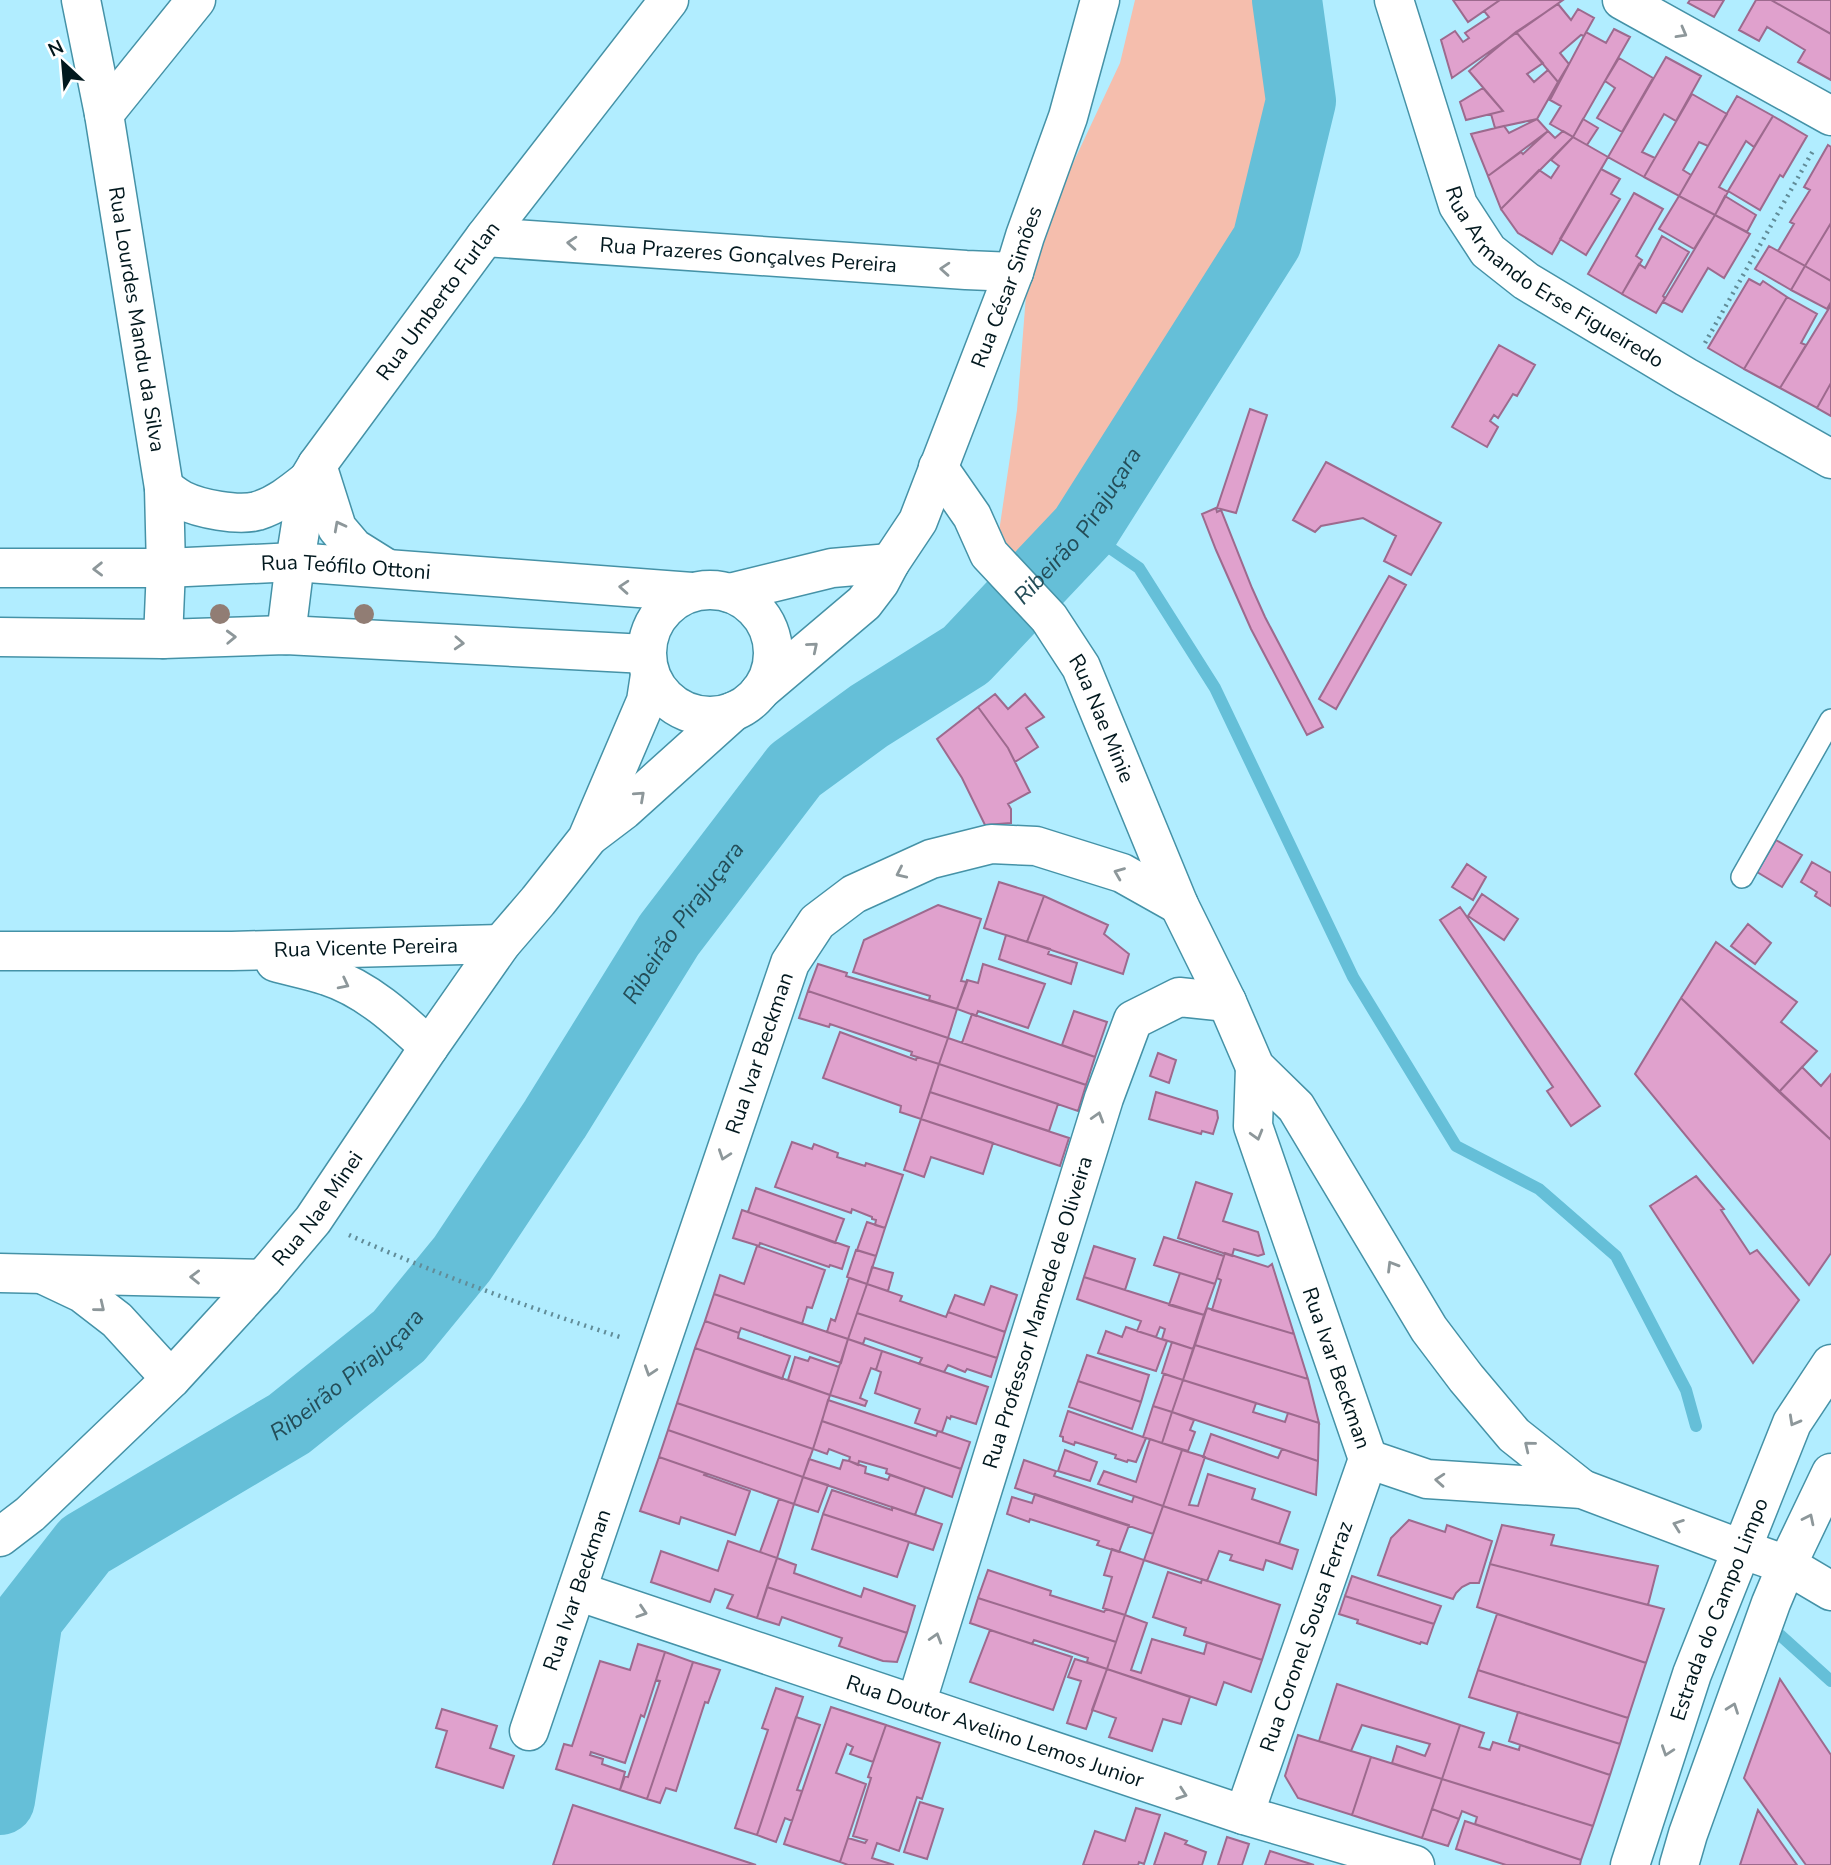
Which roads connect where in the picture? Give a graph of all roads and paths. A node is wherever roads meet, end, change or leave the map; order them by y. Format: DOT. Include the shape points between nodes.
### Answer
graph roads {
  1 [pos="81,0"];
  2 [pos="196,0"];
  3 [pos="669,0"];
  4 [pos="1100,0"];
  5 [pos="1394,0"];
  6 [pos="1622,0"];
  7 [pos="104,114"];
  8 [pos="1824,129"];
  9 [pos="485,237"];
  10 [pos="1014,272"];
  11 [pos="1686,377"];
  12 [pos="1831,458"];
  13 [pos="938,467"];
  14 [pos="313,472"];
  15 [pos="164,488"];
  16 [pos="918,521"];
  17 [pos="992,557"];
  18 [pos="295,562"];
  19 [pos="890,563"];
  20 [pos="0,568"];
  21 [pos="166,568"];
  22 [pos="386,568"];
  23 [pos="692,592"];
  24 [pos="730,593"];
  25 [pos="286,635"];
  26 [pos="0,637"];
  27 [pos="163,639"];
  28 [pos="648,664"];
  29 [pos="747,701"];
  30 [pos="1831,720"];
  31 [pos="586,839"];
  32 [pos="1742,877"];
  33 [pos="1179,905"];
  34 [pos="501,944"];
  35 [pos="0,951"];
  36 [pos="232,951"];
  37 [pos="1227,1002"];
  38 [pos="429,1047"];
  39 [pos="1255,1067"];
  40 [pos="313,1220"];
  41 [pos="0,1273"];
  42 [pos="41,1273"];
  43 [pos="263,1279"];
  44 [pos="657,1349"];
  45 [pos="1831,1364"];
  46 [pos="172,1379"];
  47 [pos="1368,1459"];
  48 [pos="1831,1473"];
  49 [pos="1582,1489"];
  50 [pos="0,1537"];
  51 [pos="1741,1549"];
  52 [pos="1787,1565"];
  53 [pos="577,1591"];
  54 [pos="1831,1591"];
  55 [pos="916,1704"];
  56 [pos="528,1731"];
  57 [pos="1244,1815"];
  58 [pos="1415,1865"];
  59 [pos="1630,1865"];
  60 [pos="1679,1865"];
  1 -- 7 [label="street, Rua Lourdes Mandu da Silva"];
  2 -- 7 [label="street"];
  3 -- 9 [label="street, Rua Umberto Furlan"];
  4 -- 10 [label="street, Rua César Simões" via="1068,117"];
  5 -- 11 [label="street, Rua Armando Erse Figueiredo" via="1458,205 1488,251 1526,281"];
  6 -- 8 [label="street, one-way"];
  7 -- 15 [label="street, Rua Lourdes Mandu da Silva"];
  8 -- 11 [label="path"];
  10 -- 9 [label="street, Rua Prazeres Gonçalves Pereira, one-way"];
  9 -- 14 [label="street, Rua Umberto Furlan"];
  10 -- 13 [label="street, Rua César Simões"];
  11 -- 12 [label="street, Rua Armando Erse Figueiredo"];
  13 -- 16 [label="street, Rua César Simões"];
  13 -- 17 [label="street, Rua Nae Minie" via="972,516"];
  14 -- 15 [label="street" via="284,499 256,511 206,508"];
  14 -- 18 [label="street, Rua Umberto Furlan"];
  22 -- 14 [label="street, one-way" via="354,548 337,527"];
  15 -- 21 [label="street, Rua Lourdes Mandu da Silva"];
  16 -- 17 [label="street, Rua Nae Minie" via="946,529"];
  16 -- 19 [label="street, Rua César Simões"];
  17 -- 33 [label="street, Rua Nae Minie" via="1049,618 1081,667"];
  18 -- 21 [label="street, Rua Teófilo Ottoni"];
  18 -- 22 [label="street, Rua Teófilo Ottoni"];
  18 -- 25 [label="street, Rua Umberto Furlan"];
  19 -- 24 [label="street" via="832,568"];
  29 -- 19 [label="street, Rua César Simões, one-way" via="864,603"];
  21 -- 20 [label="street, Rua Teófilo Ottoni, one-way"];
  21 -- 27 [label="street, Rua Lourdes Mandu da Silva"];
  23 -- 22 [label="street, Rua Teófilo Ottoni, one-way"];
  23 -- 24 [label="street"];
  23 -- 28 [label="street" via="659,614 650,632"];
  24 -- 29 [label="street" via="762,616 771,634 770,674"];
  27 -- 25 [label="street, one-way"];
  25 -- 28 [label="street, one-way"];
  26 -- 27 [label="street"];
  28 -- 29 [label="street" via="660,693 694,714 714,716"];
  28 -- 31 [label="street, Rua Nae Minei" via="646,701"];
  31 -- 29 [label="street, Rua Nae Minei, one-way"];
  30 -- 32 [label="lane"];
  31 -- 34 [label="street, Rua Nae Minei"];
  33 -- 37 [label="street, Rua Ivar Beckman"];
  33 -- 44 [label="street, Rua Ivar Beckman, one-way" via="1122,873 1036,846 991,844 931,859 854,894 817,922 790,963"];
  34 -- 36 [label="street, Rua Vicente Pereira"];
  34 -- 38 [label="street, Rua Nae Minei"];
  35 -- 36 [label="street, Rua Vicente Pereira"];
  36 -- 38 [label="street, Rua Vicente Pereira, one-way" via="329,976 395,1015"];
  37 -- 39 [label="street, Rua Ivar Beckman"];
  55 -- 37 [label="street, Rua Professor Mamede de Oliveira, one-way" via="1100,1111 1133,1020 1179,997"];
  38 -- 40 [label="street, Rua Nae Minei"];
  39 -- 47 [label="street, Rua Ivar Beckman, one-way" via="1253,1126"];
  49 -- 39 [label="street, Rua Ivar Beckman, one-way" via="1514,1435 1466,1378 1429,1329 1296,1107"];
  40 -- 43 [label="street, Rua Nae Minei"];
  40 -- 44 [label="path" via="404,1260"];
  41 -- 42 [label="street"];
  43 -- 42 [label="street, one-way"];
  42 -- 46 [label="street, one-way" via="82,1293 108,1314"];
  43 -- 46 [label="street, Rua Nae Minei"];
  44 -- 53 [label="street, Rua Ivar Beckman, one-way"];
  45 -- 51 [label="street, Estrada do Campo Limpo, one-way" via="1792,1423"];
  46 -- 50 [label="street, Rua Nae Minei"];
  49 -- 47 [label="street, Rua Ivar Beckman, one-way" via="1427,1479"];
  47 -- 57 [label="street, Rua Coronel Sousa Ferraz"];
  52 -- 48 [label="street, one-way"];
  51 -- 49 [label="street, Rua Ivar Beckman, one-way"];
  51 -- 52 [label="street, Rua Ivar Beckman"];
  51 -- 59 [label="street, Estrada do Campo Limpo, one-way" via="1692,1674"];
  52 -- 54 [label="street, Rua Ivar Beckman"];
  60 -- 52 [label="street, one-way"];
  53 -- 55 [label="street, Rua Doutor Avelino Lemos Junior, one-way"];
  53 -- 56 [label="street, Rua Ivar Beckman"];
  55 -- 57 [label="street, Rua Doutor Avelino Lemos Junior, one-way"];
  57 -- 58 [label="street, Rua Doutor Avelino Lemos Junior"];
}
